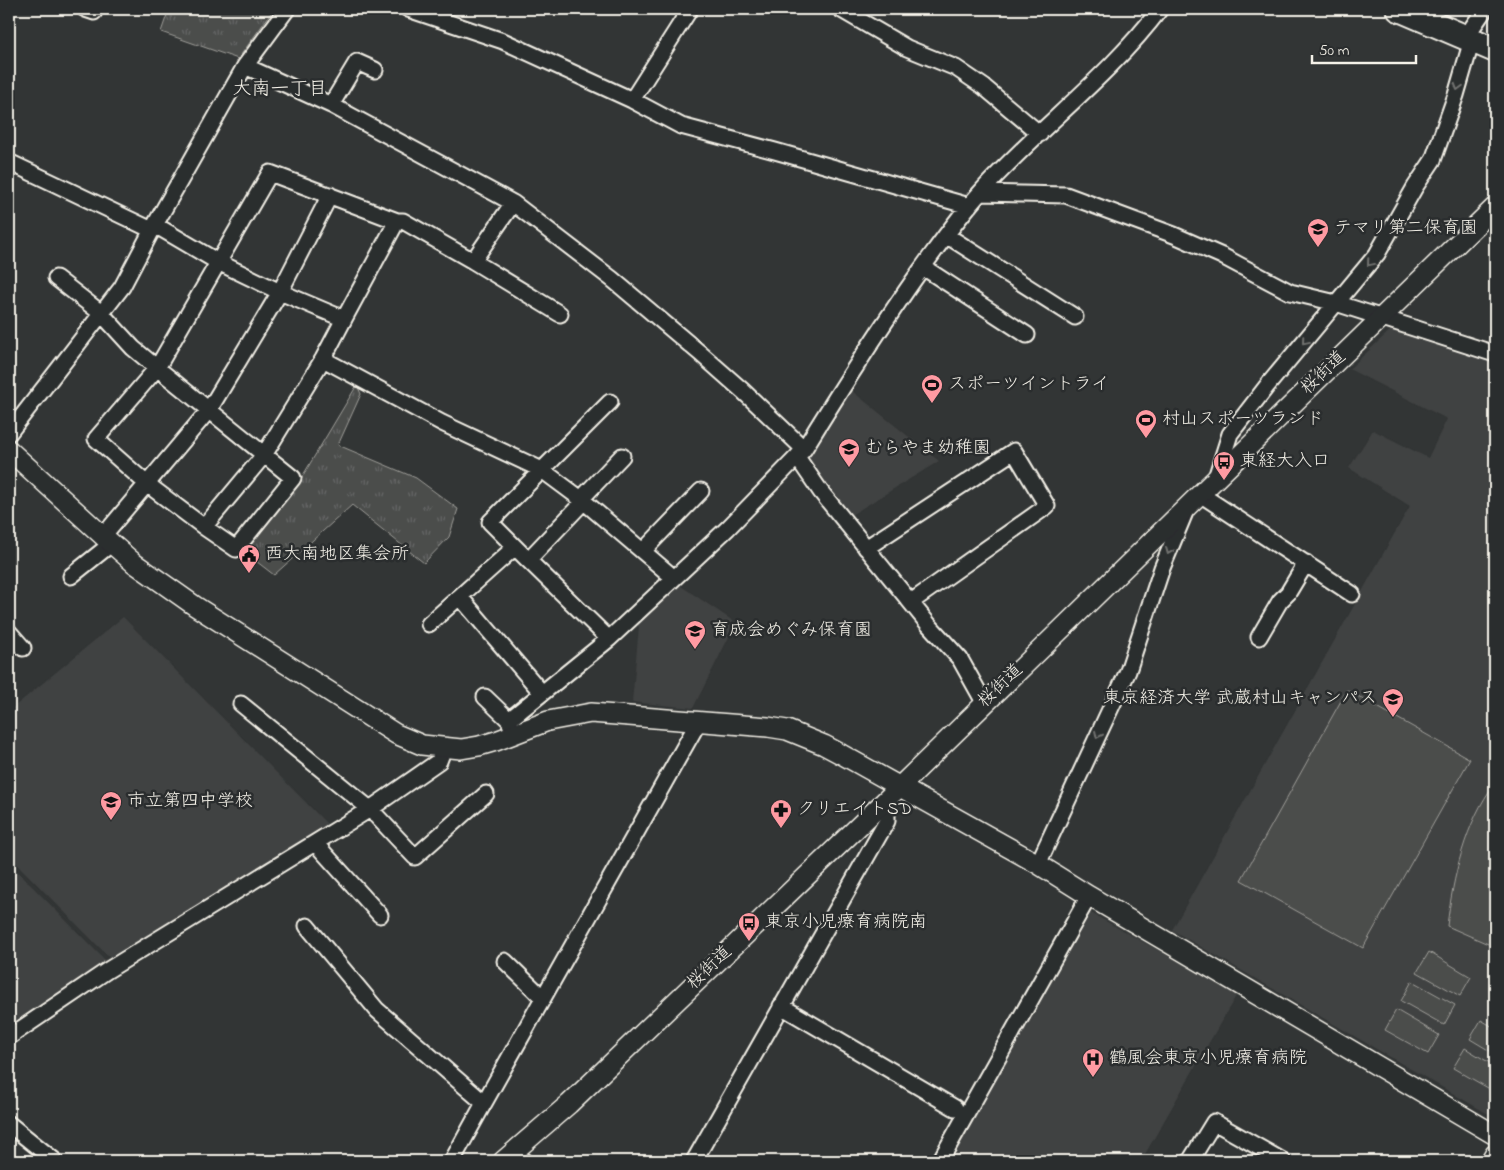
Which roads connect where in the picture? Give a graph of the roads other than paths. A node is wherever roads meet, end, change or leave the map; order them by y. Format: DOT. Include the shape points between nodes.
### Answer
graph roads {
  1 [pos="287,9"];
  2 [pos="408,9"];
  3 [pos="690,9"];
  4 [pos="840,9"];
  5 [pos="1160,9"];
  6 [pos="1399,9"];
  7 [pos="1485,9"];
  8 [pos="1468,39"];
  9 [pos="1495,50"];
  10 [pos="245,66"];
  11 [pos="375,70"];
  12 [pos="632,100"];
  13 [pos="331,105"];
  14 [pos="1040,134"];
  15 [pos="9,162"];
  16 [pos="980,193"];
  17 [pos="330,195"];
  18 [pos="513,203"];
  19 [pos="969,206"];
  20 [pos="1495,207"];
  21 [pos="397,221"];
  22 [pos="154,228"];
  23 [pos="946,235"];
  24 [pos="474,261"];
  25 [pos="218,262"];
  26 [pos="923,267"];
  27 [pos="56,278"];
  28 [pos="280,292"];
  29 [pos="1336,303"];
  30 [pos="101,313"];
  31 [pos="560,314"];
  32 [pos="1075,317"];
  33 [pos="344,319"];
  34 [pos="1382,319"];
  35 [pos="1027,335"];
  36 [pos="1495,354"];
  37 [pos="323,360"];
  38 [pos="157,368"];
  39 [pos="610,402"];
  40 [pos="209,410"];
  41 [pos="9,433"];
  42 [pos="9,450"];
  43 [pos="800,453"];
  44 [pos="264,455"];
  45 [pos="622,456"];
  46 [pos="542,470"];
  47 [pos="1216,478"];
  48 [pos="147,484"];
  49 [pos="701,490"];
  50 [pos="583,500"];
  51 [pos="1194,500"];
  52 [pos="204,526"];
  53 [pos="107,540"];
  54 [pos="515,547"];
  55 [pos="866,548"];
  56 [pos="643,551"];
  57 [pos="528,560"];
  58 [pos="1306,563"];
  59 [pos="71,576"];
  60 [pos="674,578"];
  61 [pos="1352,594"];
  62 [pos="460,597"];
  63 [pos="911,602"];
  64 [pos="428,624"];
  65 [pos="9,632"];
  66 [pos="1259,637"];
  67 [pos="609,639"];
  68 [pos="23,648"];
  69 [pos="542,693"];
  70 [pos="485,696"];
  71 [pos="984,702"];
  72 [pos="241,704"];
  73 [pos="699,720"];
  74 [pos="511,727"];
  75 [pos="444,748"];
  76 [pos="893,793"];
  77 [pos="486,794"];
  78 [pos="370,809"];
  79 [pos="315,842"];
  80 [pos="1038,864"];
  81 [pos="1089,896"];
  82 [pos="380,915"];
  83 [pos="307,926"];
  84 [pos="505,962"];
  85 [pos="543,998"];
  86 [pos="781,1006"];
  87 [pos="9,1037"];
  88 [pos="484,1103"];
  89 [pos="955,1108"];
  90 [pos="9,1124"];
  91 [pos="1495,1135"];
  92 [pos="1495,1154"];
  93 [pos="513,1159"];
  94 [pos="1278,1160"];
  95 [pos="55,1161"];
  96 [pos="452,1161"];
  97 [pos="694,1161"];
  98 [pos="940,1161"];
  99 [pos="1190,1161"];
  100 [pos="1491,1161"];
  1 -- 10 [label="street"];
  2 -- 12 [label="street" via="504,41"];
  3 -- 12 [label="street"];
  4 -- 14 [label="street" via="907,48 956,68 984,86"];
  5 -- 14 [label="street" via="1141,34"];
  6 -- 8 [label="main road"];
  7 -- 8 [label="street"];
  8 -- 9 [label="main road"];
  8 -- 29 [label="street, one-way" via="1456,95 1433,160 1378,254"];
  10 -- 13 [label="street"];
  10 -- 22 [label="street"];
  11 -- 13 [label="street" via="357,62"];
  12 -- 19 [label="street" via="681,126"];
  13 -- 18 [label="street"];
  14 -- 16 [label="street"];
  15 -- 22 [label="street"];
  16 -- 19 [label="street"];
  16 -- 29 [label="street" via="1066,194 1222,256 1290,292"];
  17 -- 21 [label="street"];
  17 -- 25 [label="street" via="270,174"];
  17 -- 28 [label="street"];
  18 -- 24 [label="street"];
  18 -- 43 [label="street" via="612,279 701,354 743,391"];
  19 -- 23 [label="street"];
  20 -- 34 [label="street, 桜街道"];
  21 -- 24 [label="street" via="403,221"];
  21 -- 33 [label="street"];
  22 -- 25 [label="street"];
  22 -- 30 [label="street" via="122,287"];
  23 -- 26 [label="street"];
  23 -- 32 [label="street"];
  24 -- 31 [label="street"];
  25 -- 28 [label="street"];
  25 -- 38 [label="street"];
  26 -- 35 [label="street"];
  26 -- 43 [label="street" via="879,329"];
  27 -- 30 [label="street"];
  28 -- 33 [label="street"];
  28 -- 40 [label="street"];
  29 -- 34 [label="street"];
  29 -- 47 [label="street, one-way" via="1230,434"];
  30 -- 38 [label="street"];
  30 -- 41 [label="street"];
  33 -- 37 [label="street"];
  34 -- 36 [label="street"];
  34 -- 47 [label="street, 桜街道"];
  37 -- 44 [label="street"];
  37 -- 46 [label="street" via="442,423"];
  38 -- 40 [label="street"];
  38 -- 48 [label="street" via="96,439"];
  39 -- 46 [label="street"];
  40 -- 44 [label="street"];
  40 -- 48 [label="street"];
  42 -- 53 [label="street"];
  43 -- 55 [label="street" via="821,492"];
  43 -- 60 [label="street" via="728,528"];
  44 -- 52 [label="street"];
  44 -- 52 [label="street" via="293,478 236,549"];
  45 -- 50 [label="street"];
  46 -- 50 [label="street"];
  46 -- 54 [label="street" via="490,522"];
  47 -- 51 [label="street, 桜街道"];
  48 -- 52 [label="street"];
  48 -- 53 [label="street"];
  49 -- 56 [label="street"];
  50 -- 56 [label="street"];
  50 -- 57 [label="street"];
  51 -- 58 [label="street"];
  51 -- 71 [label="street, 桜街道"];
  51 -- 80 [label="street, one-way" via="1162,568 1128,671"];
  53 -- 59 [label="street"];
  53 -- 75 [label="street" via="195,606 396,734"];
  54 -- 57 [label="street"];
  54 -- 62 [label="street"];
  55 -- 63 [label="street"];
  55 -- 63 [label="street" via="1014,451 1047,506"];
  56 -- 60 [label="street"];
  57 -- 67 [label="street"];
  58 -- 61 [label="street"];
  58 -- 66 [label="street"];
  60 -- 67 [label="street"];
  62 -- 64 [label="street"];
  62 -- 69 [label="street"];
  63 -- 71 [label="street" via="960,659"];
  65 -- 68 [label="street"];
  67 -- 69 [label="street"];
  69 -- 74 [label="street"];
  70 -- 74 [label="street"];
  71 -- 76 [label="street, 桜街道"];
  72 -- 78 [label="street"];
  73 -- 74 [label="street" via="591,713"];
  73 -- 76 [label="street" via="786,730 824,745"];
  73 -- 85 [label="street"];
  74 -- 75 [label="street" via="479,746"];
  75 -- 78 [label="street" via="439,761"];
  76 -- 80 [label="street"];
  76 -- 86 [label="street" via="887,821"];
  76 -- 93 [label="street, 桜街道"];
  77 -- 78 [label="street" via="416,857"];
  78 -- 79 [label="street"];
  79 -- 82 [label="street"];
  79 -- 87 [label="street" via="108,970"];
  80 -- 81 [label="street"];
  81 -- 91 [label="street"];
  81 -- 98 [label="street"];
  83 -- 88 [label="street" via="377,1010"];
  84 -- 85 [label="street"];
  85 -- 88 [label="street"];
  86 -- 89 [label="street"];
  86 -- 97 [label="street"];
  88 -- 96 [label="street"];
  90 -- 95 [label="street"];
  92 -- 100 [label="street"];
  94 -- 99 [label="street" via="1214,1122"];
}
